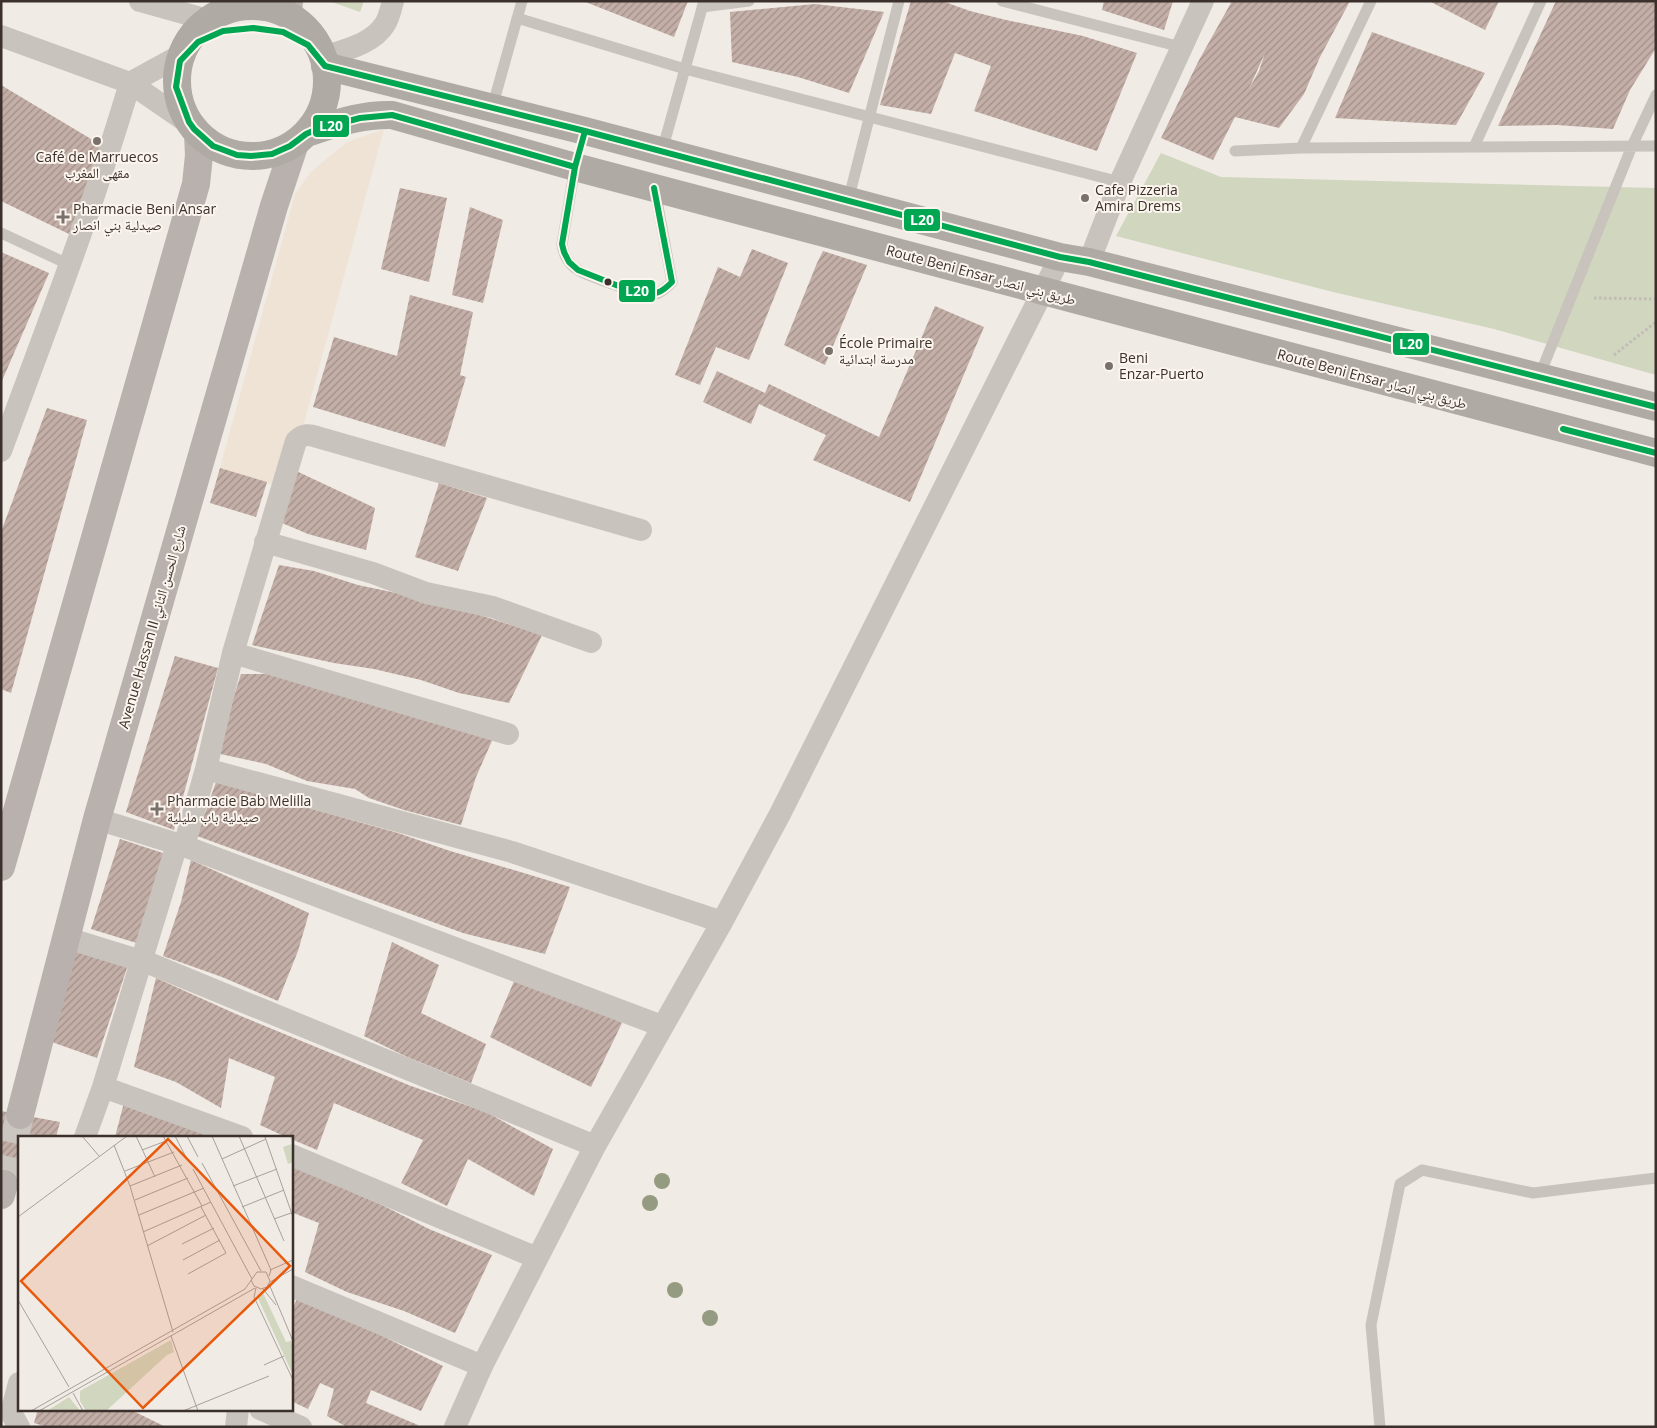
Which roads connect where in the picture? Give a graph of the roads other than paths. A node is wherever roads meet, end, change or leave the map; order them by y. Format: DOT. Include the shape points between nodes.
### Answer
graph roads {
  1 [pos="140,1"];
  2 [pos="392,1"];
  3 [pos="522,1"];
  4 [pos="749,1"];
  5 [pos="899,1"];
  6 [pos="1002,1"];
  7 [pos="1202,1"];
  8 [pos="1371,1"];
  9 [pos="1541,1"];
  10 [pos="703,4"];
  11 [pos="289,8"];
  12 [pos="218,11"];
  13 [pos="517,18"];
  14 [pos="1,36"];
  15 [pos="1181,47"];
  16 [pos="181,55"];
  17 [pos="324,62"];
  18 [pos="684,69"];
  19 [pos="130,83"];
  20 [pos="1656,95"];
  21 [pos="492,108"];
  22 [pos="869,118"];
  23 [pos="195,129"];
  24 [pos="585,131"];
  25 [pos="301,138"];
  26 [pos="1632,146"];
  27 [pos="1656,146"];
  28 [pos="1474,147"];
  29 [pos="1301,148"];
  30 [pos="1235,151"];
  31 [pos="661,152"];
  32 [pos="575,167"];
  33 [pos="1120,182"];
  34 [pos="654,188"];
  35 [pos="848,201"];
  36 [pos="1,233"];
  37 [pos="1060,257"];
  38 [pos="1089,262"];
  39 [pos="70,265"];
  40 [pos="1043,292"];
  41 [pos="1539,377"];
  42 [pos="1656,407"];
  43 [pos="1,451"];
  44 [pos="1656,454"];
  45 [pos="641,530"];
  46 [pos="265,542"];
  47 [pos="591,642"];
  48 [pos="233,653"];
  49 [pos="508,734"];
  50 [pos="206,769"];
  51 [pos="97,819"];
  52 [pos="181,845"];
  53 [pos="1,867"];
  54 [pos="722,922"];
  55 [pos="67,938"];
  56 [pos="141,961"];
  57 [pos="662,1026"];
  58 [pos="103,1087"];
  59 [pos="20,1115"];
  60 [pos="85,1136"];
  61 [pos="239,1136"];
  62 [pos="595,1146"];
  63 [pos="292,1155"];
  64 [pos="1656,1178"];
  65 [pos="537,1258"];
  66 [pos="292,1286"];
  67 [pos="482,1366"];
  68 [pos="18,1387"];
  69 [pos="238,1410"];
  70 [pos="262,1410"];
  71 [pos="19,1427"];
  72 [pos="236,1427"];
  73 [pos="301,1427"];
  74 [pos="455,1427"];
  75 [pos="1380,1427"];
  1 -- 12 [label="street"];
  2 -- 17 [label="street" via="387,22 374,36"];
  3 -- 13 [label="lane"];
  4 -- 10 [label="lane"];
  5 -- 22 [label="lane"];
  6 -- 15 [label="lane"];
  7 -- 15 [label="street"];
  8 -- 29 [label="lane"];
  9 -- 28 [label="lane"];
  10 -- 18 [label="lane"];
  11 -- 12 [label="highway" via="276,10 249,6"];
  11 -- 17 [label="highway" via="315,40"];
  12 -- 16 [label="highway" via="192,35"];
  13 -- 18 [label="lane"];
  13 -- 21 [label="lane"];
  14 -- 19 [label="street"];
  15 -- 33 [label="street"];
  16 -- 19 [label="street"];
  16 -- 23 [label="highway" via="177,69 178,98"];
  17 -- 21 [label="highway"];
  17 -- 25 [label="highway" via="327,84 324,102 317,119"];
  18 -- 22 [label="lane"];
  18 -- 31 [label="lane"];
  19 -- 23 [label="street"];
  19 -- 39 [label="street" via="110,152"];
  20 -- 26 [label="lane"];
  21 -- 24 [label="highway"];
  22 -- 33 [label="lane"];
  22 -- 35 [label="lane"];
  23 -- 25 [label="highway" via="212,145 228,153 245,156 263,156 280,151"];
  23 -- 53 [label="main road" via="199,155 196,184"];
  24 -- 31 [label="highway"];
  24 -- 32 [label="highway"];
  25 -- 32 [label="highway, Route Beni Ensar طريق بني انصار" via="354,118 392,115"];
  25 -- 51 [label="main road, Avenue Hassan II شارع الحسن الثاني" via="274,206"];
  26 -- 27 [label="lane"];
  26 -- 28 [label="lane"];
  26 -- 41 [label="lane"];
  28 -- 29 [label="lane"];
  29 -- 30 [label="lane"];
  31 -- 34 [label="highway"];
  31 -- 35 [label="highway"];
  32 -- 34 [label="highway, Route Beni Ensar طريق بني انصار"];
  32 -- 34 [label="lane" via="563,254 578,270 651,295 672,282"];
  33 -- 38 [label="street"];
  34 -- 40 [label="highway, Route Beni Ensar طريق بني انصار"];
  35 -- 37 [label="highway"];
  36 -- 39 [label="lane"];
  37 -- 38 [label="highway"];
  37 -- 40 [label="street"];
  38 -- 41 [label="highway"];
  39 -- 43 [label="street"];
  40 -- 44 [label="highway, Route Beni Ensar طريق بني انصار"];
  40 -- 54 [label="street" via="780,814"];
  41 -- 42 [label="highway"];
  45 -- 46 [label="street" via="305,435 296,441"];
  46 -- 47 [label="street" via="373,573 426,593 493,607"];
  46 -- 48 [label="street"];
  48 -- 49 [label="street"];
  48 -- 50 [label="street"];
  50 -- 52 [label="street"];
  50 -- 54 [label="street" via="512,852"];
  51 -- 52 [label="street"];
  51 -- 55 [label="main road, Avenue Hassan II شارع الحسن الثاني"];
  52 -- 56 [label="street"];
  52 -- 57 [label="street"];
  54 -- 57 [label="street"];
  55 -- 56 [label="street"];
  55 -- 59 [label="main road, Avenue Hassan II شارع الحسن الثاني"];
  56 -- 58 [label="street"];
  56 -- 62 [label="street"];
  57 -- 62 [label="street"];
  58 -- 60 [label="street"];
  58 -- 61 [label="street"];
  62 -- 65 [label="street"];
  63 -- 65 [label="street"];
  64 -- 75 [label="lane" via="1533,1193 1422,1170 1400,1184 1371,1325"];
  65 -- 67 [label="street"];
  66 -- 67 [label="street"];
  67 -- 74 [label="street"];
  68 -- 71 [label="street" via="11,1413"];
  69 -- 72 [label="street"];
  70 -- 73 [label="street"];
}
